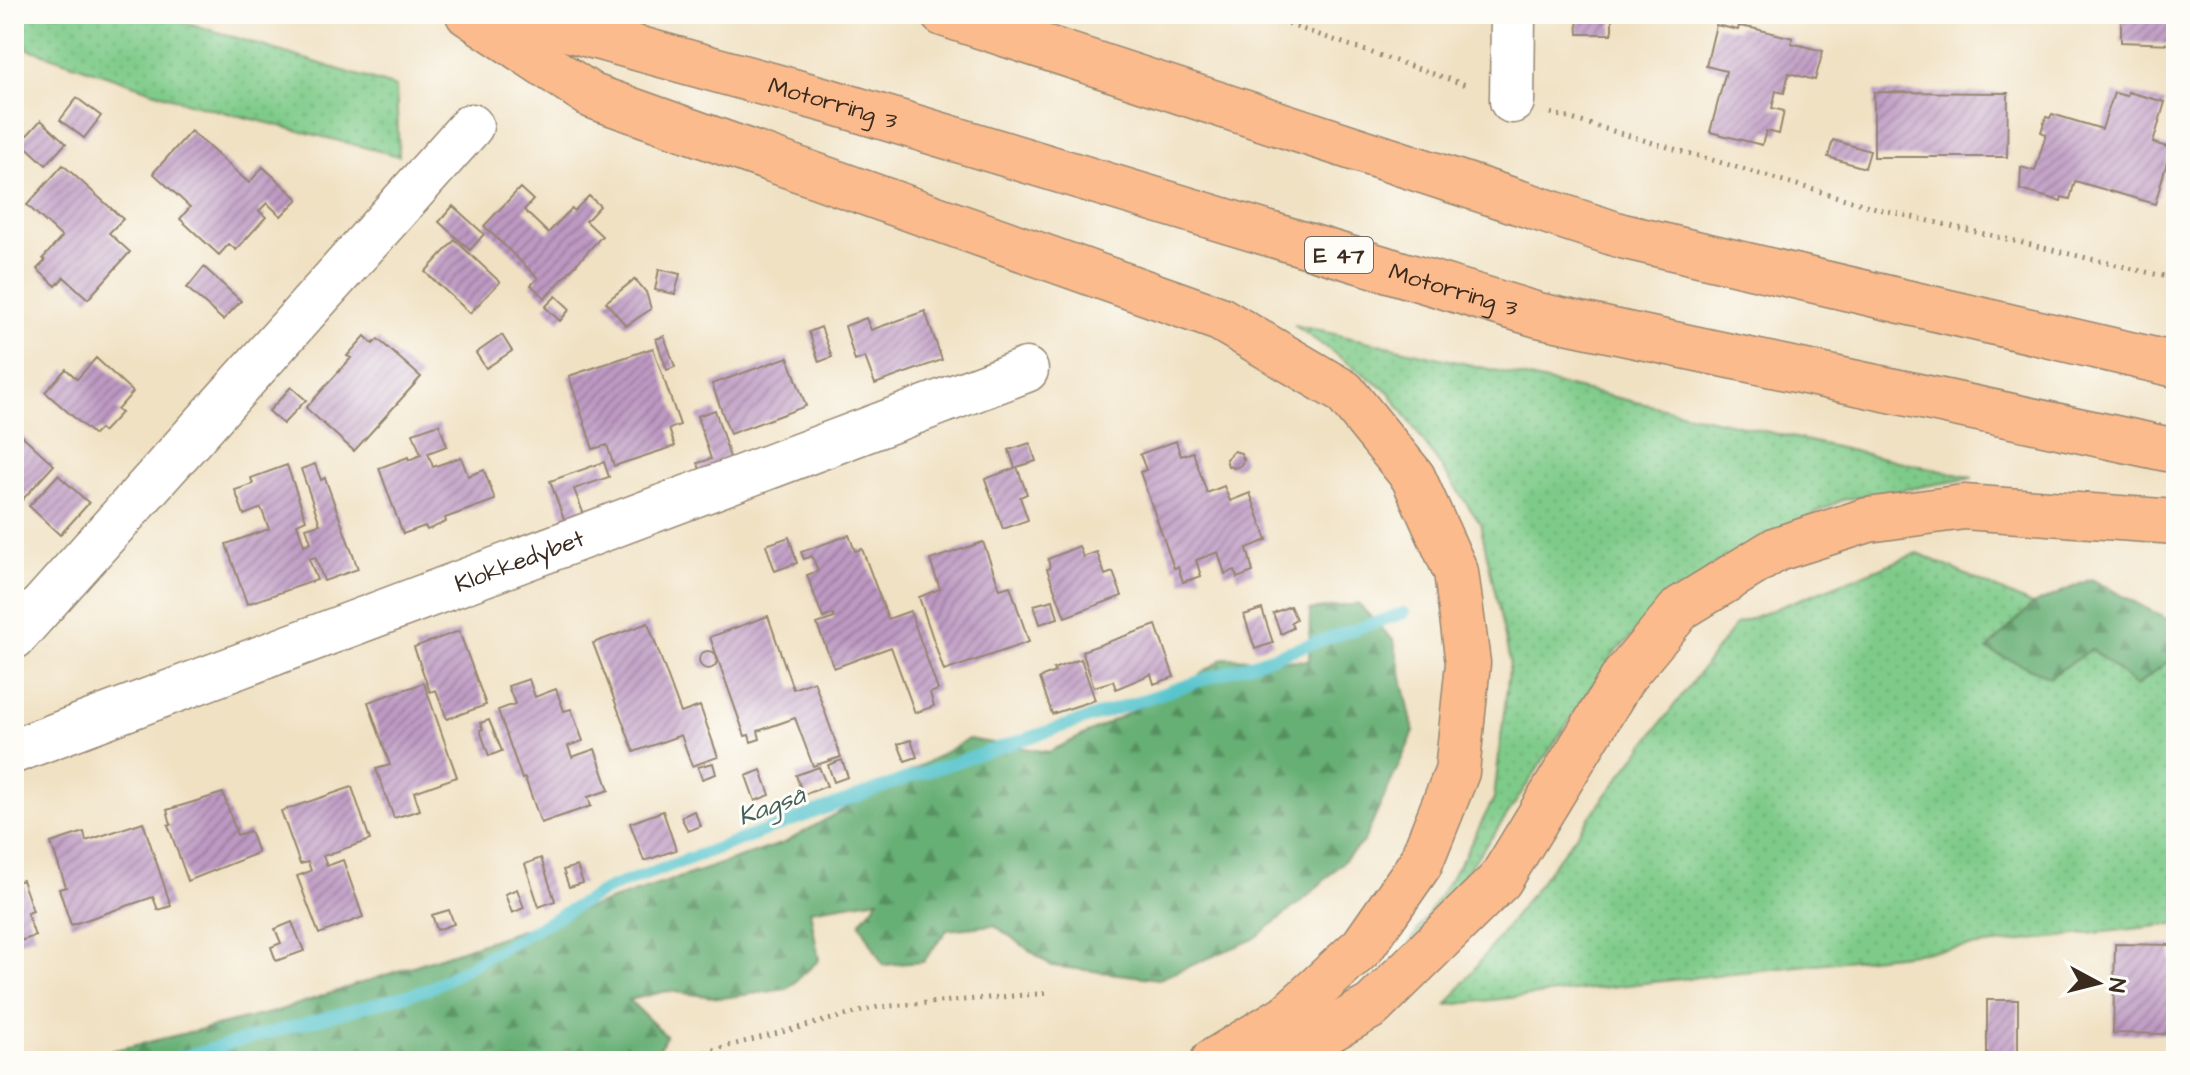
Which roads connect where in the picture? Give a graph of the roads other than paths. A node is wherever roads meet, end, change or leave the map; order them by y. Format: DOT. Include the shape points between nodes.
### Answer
graph roads {
  1 [pos="468,14"];
  2 [pos="513,14"];
  3 [pos="1513,14"];
  4 [pos="951,16"];
  5 [pos="1512,101"];
  6 [pos="471,126"];
  7 [pos="2176,365"];
  8 [pos="1026,370"];
  9 [pos="2176,451"];
  10 [pos="2176,522"];
  11 [pos="14,637"];
  12 [pos="14,751"];
  13 [pos="1213,1061"];
  14 [pos="1275,1061"];
  1 -- 13 [label="highway" via="592,96 1220,319 1344,392 1413,477 1456,572 1468,663 1457,772 1420,864 1363,946 1287,1016"];
  2 -- 9 [label="highway, Motorring 3 / E 47" via="829,101 1538,315"];
  3 -- 5 [label="street"];
  4 -- 7 [label="highway" via="1622,236"];
  6 -- 11 [label="street"];
  8 -- 12 [label="street, Klokkedybet"];
  10 -- 14 [label="highway" via="1964,507 1868,520 1777,549 1681,608 1633,664 1500,880 1372,1006"];
}
